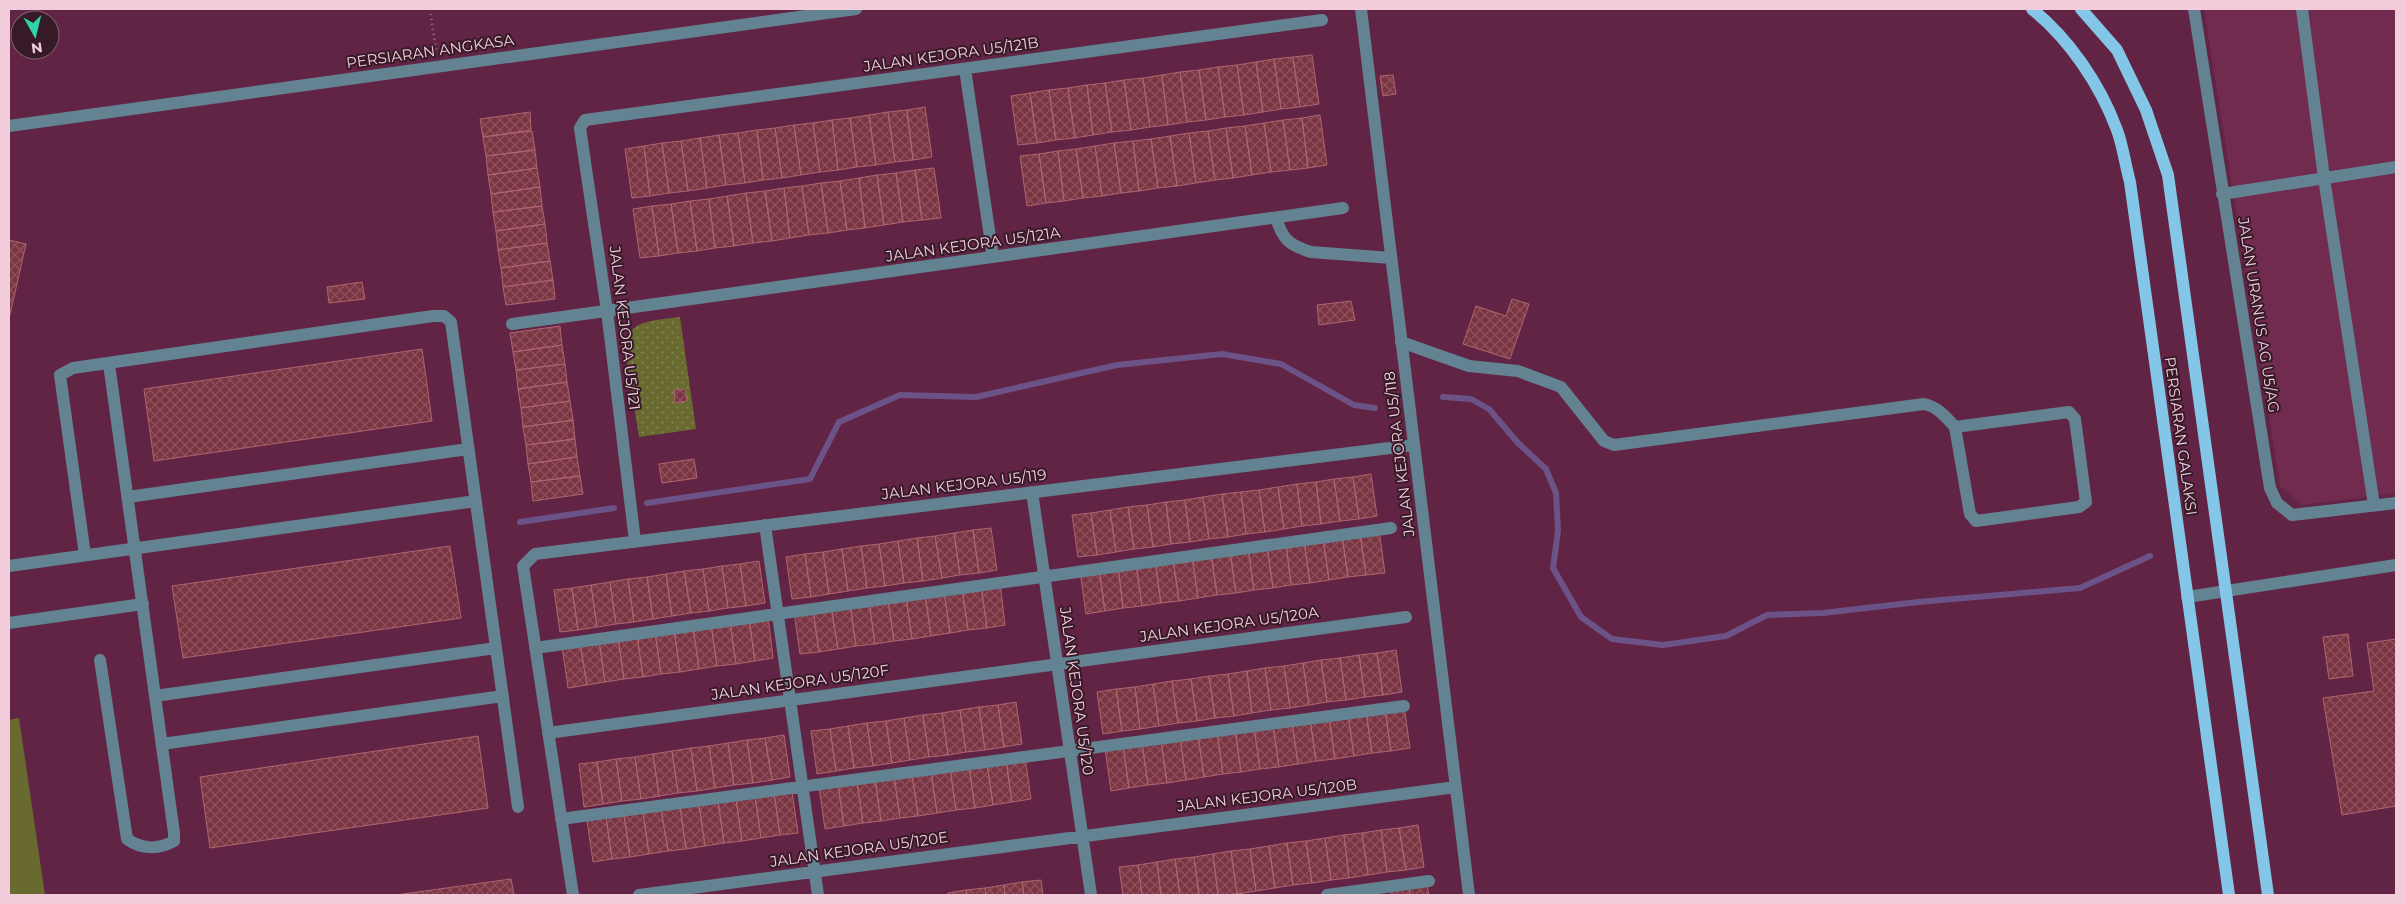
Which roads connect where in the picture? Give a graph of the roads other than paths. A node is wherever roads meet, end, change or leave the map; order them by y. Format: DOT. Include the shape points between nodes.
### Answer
graph roads {
  1 [pos="856,9"];
  2 [pos="1361,9"];
  3 [pos="2032,9"];
  4 [pos="2081,9"];
  5 [pos="2194,9"];
  6 [pos="2302,9"];
  7 [pos="1322,20"];
  8 [pos="965,69"];
  9 [pos="585,120"];
  10 [pos="9,126"];
  11 [pos="2396,167"];
  12 [pos="2324,178"];
  13 [pos="2222,194"];
  14 [pos="1343,208"];
  15 [pos="1276,218"];
  16 [pos="993,257"];
  17 [pos="1391,258"];
  18 [pos="607,311"];
  19 [pos="512,324"];
  20 [pos="1401,342"];
  21 [pos="109,364"];
  22 [pos="1955,426"];
  23 [pos="1414,445"];
  24 [pos="468,449"];
  25 [pos="1032,492"];
  26 [pos="128,497"];
  27 [pos="476,501"];
  28 [pos="2396,502"];
  29 [pos="2374,505"];
  30 [pos="765,526"];
  31 [pos="1391,528"];
  32 [pos="635,541"];
  33 [pos="135,548"];
  34 [pos="85,555"];
  35 [pos="2396,565"];
  36 [pos="9,566"];
  37 [pos="1044,576"];
  38 [pos="2227,591"];
  39 [pos="2187,597"];
  40 [pos="143,604"];
  41 [pos="778,614"];
  42 [pos="1406,617"];
  43 [pos="9,623"];
  44 [pos="496,648"];
  45 [pos="535,648"];
  46 [pos="100,660"];
  47 [pos="1057,663"];
  48 [pos="155,696"];
  49 [pos="503,696"];
  50 [pos="790,700"];
  51 [pos="1404,706"];
  52 [pos="548,733"];
  53 [pos="162,744"];
  54 [pos="1070,751"];
  55 [pos="802,787"];
  56 [pos="1456,787"];
  57 [pos="518,807"];
  58 [pos="562,819"];
  59 [pos="1082,835"];
  60 [pos="814,871"];
  61 [pos="1429,881"];
  62 [pos="573,895"];
  63 [pos="640,895"];
  64 [pos="818,895"];
  65 [pos="1091,895"];
  66 [pos="1327,895"];
  67 [pos="1469,895"];
  68 [pos="2230,895"];
  69 [pos="2268,895"];
  1 -- 10 [label="street, PERSIARAN ANGKASA"];
  2 -- 17 [label="street, JALAN KEJORA U5/118"];
  3 -- 39 [label="main road, PERSIARAN GALAKSI" via="2085,68 2099,88 2117,130 2130,182"];
  4 -- 38 [label="main road, PERSIARAN GALAKSI" via="2117,50 2146,110 2168,176"];
  5 -- 13 [label="street, JALAN URANUS AG U5/AG"];
  6 -- 12 [label="street"];
  7 -- 8 [label="street, JALAN KEJORA U5/121B"];
  8 -- 9 [label="street, JALAN KEJORA U5/121B"];
  8 -- 16 [label="street"];
  9 -- 18 [label="street, JALAN KEJORA U5/121" via="580,128"];
  11 -- 12 [label="street"];
  12 -- 13 [label="street"];
  12 -- 29 [label="street"];
  13 -- 29 [label="street, JALAN URANUS AG U5/AG" via="2270,488 2277,503 2292,515"];
  14 -- 15 [label="street, JALAN KEJORA U5/121A"];
  15 -- 16 [label="street, JALAN KEJORA U5/121A"];
  15 -- 17 [label="street" via="1281,236 1311,252"];
  16 -- 18 [label="street, JALAN KEJORA U5/121A"];
  17 -- 20 [label="street, JALAN KEJORA U5/118"];
  18 -- 19 [label="street, JALAN KEJORA U5/121A"];
  18 -- 32 [label="street, JALAN KEJORA U5/121"];
  20 -- 22 [label="street" via="1469,366 1518,371 1561,387 1604,441 1614,445 1924,404 1941,411"];
  20 -- 23 [label="street, JALAN KEJORA U5/118"];
  21 -- 24 [label="street" via="444,316 451,322"];
  21 -- 26 [label="street"];
  21 -- 34 [label="street" via="73,368 60,375"];
  22 -- 22 [label="street" via="2069,412 2075,419 2086,502 2078,507 1976,521 1970,514"];
  23 -- 25 [label="street, JALAN KEJORA U5/119"];
  23 -- 56 [label="street, JALAN KEJORA U5/118"];
  24 -- 26 [label="street"];
  24 -- 27 [label="street"];
  25 -- 30 [label="street, JALAN KEJORA U5/119"];
  25 -- 37 [label="street, JALAN KEJORA U5/120"];
  26 -- 33 [label="street"];
  27 -- 33 [label="street"];
  27 -- 44 [label="street"];
  28 -- 29 [label="street, JALAN URANUS AG U5/AG"];
  30 -- 32 [label="street, JALAN KEJORA U5/119"];
  30 -- 41 [label="street"];
  31 -- 37 [label="street"];
  32 -- 45 [label="street, JALAN KEJORA U5/119" via="535,554 523,566"];
  33 -- 34 [label="street"];
  33 -- 40 [label="street"];
  34 -- 36 [label="street"];
  35 -- 38 [label="street"];
  37 -- 41 [label="street"];
  37 -- 47 [label="street, JALAN KEJORA U5/120"];
  38 -- 39 [label="street"];
  38 -- 69 [label="main road, PERSIARAN GALAKSI"];
  39 -- 68 [label="main road, PERSIARAN GALAKSI"];
  40 -- 43 [label="street"];
  40 -- 48 [label="street"];
  41 -- 45 [label="street"];
  41 -- 50 [label="street"];
  42 -- 47 [label="street, JALAN KEJORA U5/120A"];
  44 -- 48 [label="street"];
  44 -- 49 [label="street"];
  45 -- 52 [label="street"];
  46 -- 53 [label="street" via="124,829 127,839 139,848 165,846 174,841"];
  47 -- 50 [label="street, JALAN KEJORA U5/120F"];
  47 -- 54 [label="street, JALAN KEJORA U5/120"];
  48 -- 53 [label="street"];
  49 -- 53 [label="street"];
  49 -- 57 [label="street"];
  50 -- 52 [label="street, JALAN KEJORA U5/120F"];
  50 -- 55 [label="street"];
  51 -- 54 [label="street"];
  52 -- 58 [label="street"];
  54 -- 55 [label="street"];
  54 -- 59 [label="street, JALAN KEJORA U5/120"];
  55 -- 58 [label="street"];
  55 -- 60 [label="street"];
  56 -- 59 [label="street, JALAN KEJORA U5/120B"];
  56 -- 67 [label="street, JALAN KEJORA U5/118"];
  58 -- 62 [label="street"];
  59 -- 60 [label="street, JALAN KEJORA U5/120E"];
  59 -- 65 [label="street, JALAN KEJORA U5/120"];
  60 -- 63 [label="street, JALAN KEJORA U5/120E"];
  60 -- 64 [label="street"];
  61 -- 66 [label="street"];
}
